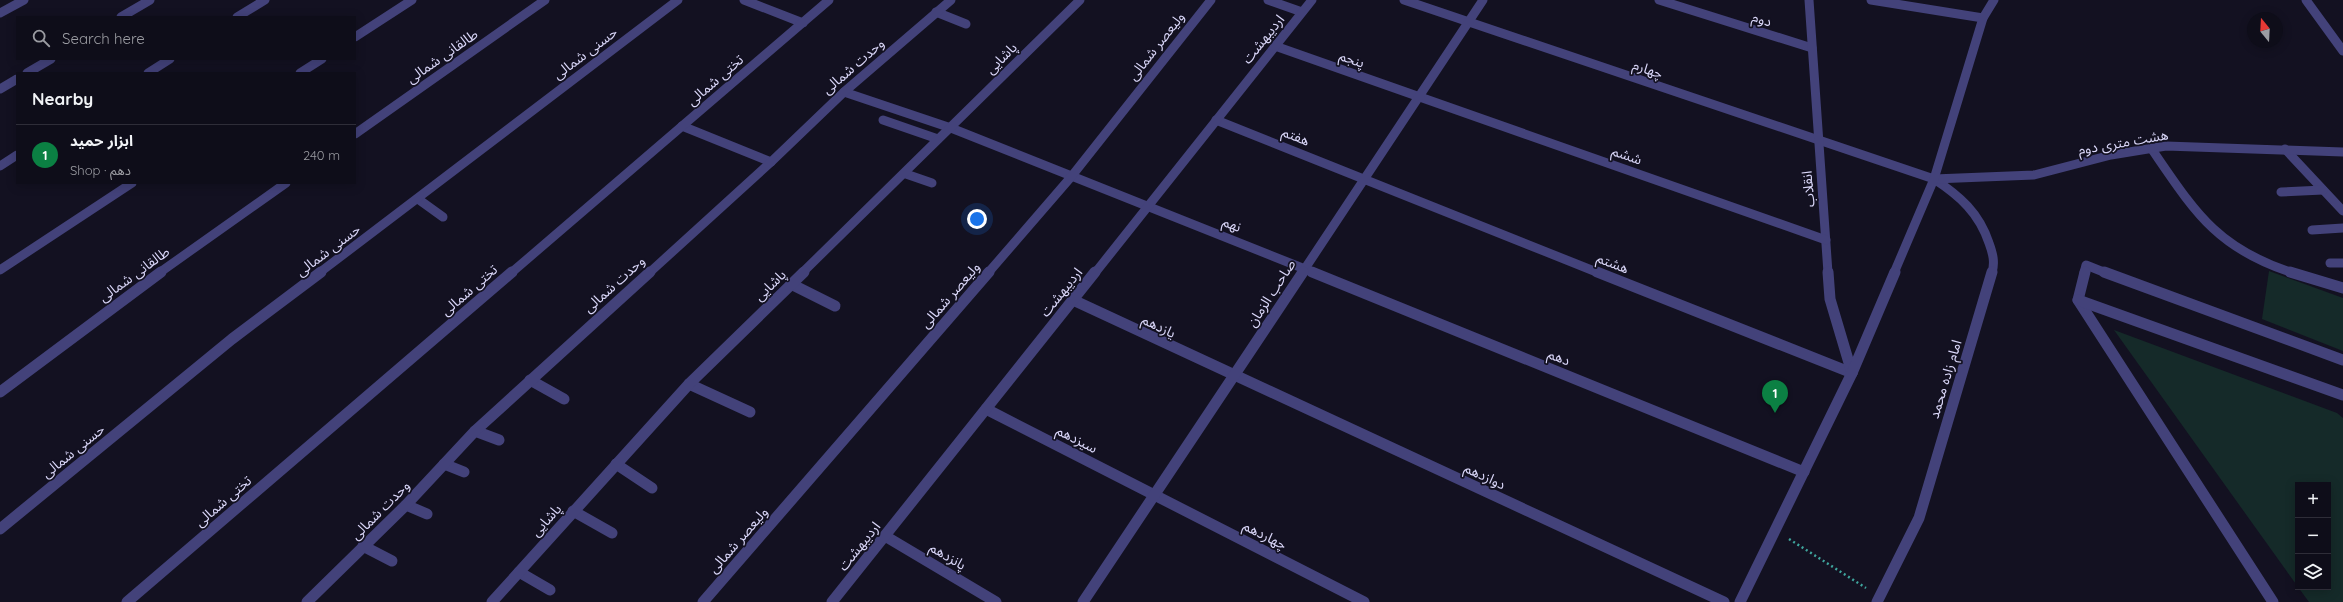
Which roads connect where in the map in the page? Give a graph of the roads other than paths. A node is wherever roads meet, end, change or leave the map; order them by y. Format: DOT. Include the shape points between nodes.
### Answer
graph roads {
  1 [pos="24,0"];
  2 [pos="150,0"];
  3 [pos="265,0"];
  4 [pos="412,0"];
  5 [pos="545,0"];
  6 [pos="678,0"];
  7 [pos="744,0"];
  8 [pos="830,0"];
  9 [pos="951,0"];
  10 [pos="1080,0"];
  11 [pos="1211,0"];
  12 [pos="1268,0"];
  13 [pos="1312,0"];
  14 [pos="1404,0"];
  15 [pos="1483,0"];
  16 [pos="1659,0"];
  17 [pos="1809,0"];
  18 [pos="1871,0"];
  19 [pos="1994,0"];
  20 [pos="2306,0"];
  21 [pos="936,12"];
  22 [pos="1302,12"];
  23 [pos="0,13"];
  24 [pos="123,16"];
  25 [pos="240,16"];
  26 [pos="1983,18"];
  27 [pos="1469,21"];
  28 [pos="803,23"];
  29 [pos="966,24"];
  30 [pos="356,36"];
  31 [pos="1276,46"];
  32 [pos="1812,48"];
  33 [pos="2343,51"];
  34 [pos="49,60"];
  35 [pos="168,60"];
  36 [pos="320,60"];
  37 [pos="29,72"];
  38 [pos="150,72"];
  39 [pos="302,72"];
  40 [pos="16,80"];
  41 [pos="0,89"];
  42 [pos="844,92"];
  43 [pos="1419,96"];
  44 [pos="883,120"];
  45 [pos="1216,120"];
  46 [pos="682,126"];
  47 [pos="950,128"];
  48 [pos="356,133"];
  49 [pos="938,139"];
  50 [pos="1818,141"];
  51 [pos="2151,148"];
  52 [pos="2285,149"];
  53 [pos="2343,152"];
  54 [pos="16,156"];
  55 [pos="771,162"];
  56 [pos="0,166"];
  57 [pos="906,174"];
  58 [pos="1071,177"];
  59 [pos="1364,178"];
  60 [pos="1934,179"];
  61 [pos="932,183"];
  62 [pos="130,184"];
  63 [pos="285,184"];
  64 [pos="2322,190"];
  65 [pos="2281,192"];
  66 [pos="418,199"];
  67 [pos="1149,205"];
  68 [pos="2343,212"];
  69 [pos="443,217"];
  70 [pos="2343,228"];
  71 [pos="2312,230"];
  72 [pos="1826,240"];
  73 [pos="2330,263"];
  74 [pos="2343,263"];
  75 [pos="1304,269"];
  76 [pos="0,270"];
  77 [pos="791,284"];
  78 [pos="2343,288"];
  79 [pos="1073,300"];
  80 [pos="2078,300"];
  81 [pos="834,306"];
  82 [pos="2343,360"];
  83 [pos="1852,373"];
  84 [pos="1233,376"];
  85 [pos="530,380"];
  86 [pos="689,384"];
  87 [pos="0,392"];
  88 [pos="2343,395"];
  89 [pos="564,399"];
  90 [pos="986,409"];
  91 [pos="750,412"];
  92 [pos="475,431"];
  93 [pos="499,440"];
  94 [pos="444,464"];
  95 [pos="616,464"];
  96 [pos="464,472"];
  97 [pos="1804,472"];
  98 [pos="652,488"];
  99 [pos="1154,496"];
  100 [pos="406,505"];
  101 [pos="573,511"];
  102 [pos="427,514"];
  103 [pos="0,529"];
  104 [pos="612,533"];
  105 [pos="885,536"];
  106 [pos="363,546"];
  107 [pos="392,561"];
  108 [pos="519,572"];
  109 [pos="550,590"];
  110 [pos="1879,599"];
  111 [pos="126,602"];
  112 [pos="307,602"];
  113 [pos="492,602"];
  114 [pos="703,602"];
  115 [pos="832,602"];
  116 [pos="996,602"];
  117 [pos="1083,602"];
  118 [pos="1364,602"];
  119 [pos="1724,602"];
  120 [pos="1740,602"];
  121 [pos="2273,602"];
  1 -- 23 [label="street"];
  2 -- 24 [label="street"];
  3 -- 25 [label="street"];
  4 -- 30 [label="street"];
  5 -- 48 [label="street, طالقانی شمالی"];
  6 -- 66 [label="street, حسنی شمالی"];
  7 -- 28 [label="street"];
  8 -- 28 [label="street, تختی شمالی"];
  9 -- 21 [label="street, وحدت شمالی"];
  10 -- 47 [label="street, پاشایی"];
  11 -- 58 [label="street, ولیعصر شمالی"];
  12 -- 22 [label="street"];
  13 -- 22 [label="street, اردیبهشت"];
  14 -- 27 [label="street, چهارم"];
  15 -- 27 [label="street, صاحب الزمان"];
  16 -- 32 [label="street, دوم"];
  17 -- 32 [label="street, انقلاب"];
  18 -- 26 [label="street"];
  19 -- 26 [label="street"];
  20 -- 33 [label="street"];
  21 -- 29 [label="street"];
  21 -- 42 [label="street, وحدت شمالی"];
  22 -- 31 [label="street, اردیبهشت"];
  26 -- 60 [label="street"];
  27 -- 43 [label="street, صاحب الزمان"];
  27 -- 50 [label="street, چهارم"];
  28 -- 46 [label="street, تختی شمالی"];
  31 -- 43 [label="street, پنجم"];
  31 -- 45 [label="street, اردیبهشت"];
  32 -- 50 [label="street, انقلاب"];
  34 -- 37 [label="street"];
  35 -- 38 [label="street"];
  36 -- 39 [label="street"];
  40 -- 41 [label="street"];
  42 -- 47 [label="street, نهم"];
  42 -- 55 [label="street, وحدت شمالی"];
  43 -- 59 [label="street, صاحب الزمان"];
  43 -- 72 [label="street, ششم"];
  44 -- 49 [label="street"];
  45 -- 59 [label="street, هفتم"];
  45 -- 67 [label="street, اردیبهشت"];
  46 -- 55 [label="street"];
  46 -- 111 [label="street, تختی شمالی"];
  47 -- 49 [label="street, پاشایی"];
  47 -- 58 [label="street, نهم"];
  49 -- 57 [label="street, پاشایی"];
  50 -- 60 [label="street, چهارم"];
  50 -- 72 [label="street, انقلاب"];
  51 -- 52 [label="street, هشت متری دوم" via="2166,146"];
  51 -- 60 [label="street, هشت متری دوم" via="2111,155 2034,175"];
  51 -- 78 [label="street" via="2198,214 2231,244 2260,260"];
  52 -- 53 [label="street, هشت متری دوم"];
  52 -- 64 [label="street"];
  54 -- 56 [label="street"];
  55 -- 85 [label="street, وحدت شمالی"];
  57 -- 61 [label="street"];
  57 -- 77 [label="street, پاشایی"];
  58 -- 67 [label="street, نهم"];
  58 -- 114 [label="street, ولیعصر شمالی"];
  59 -- 75 [label="street, صاحب الزمان"];
  59 -- 83 [label="street, هشتم"];
  60 -- 83 [label="street"];
  60 -- 110 [label="street, امام زاده محمد" via="1958,195 1971,209 1987,232 1995,263 1919,518"];
  62 -- 76 [label="street"];
  63 -- 87 [label="street, طالقانی شمالی" via="116,303"];
  64 -- 65 [label="street"];
  64 -- 68 [label="street"];
  66 -- 69 [label="street"];
  66 -- 103 [label="street, حسنی شمالی" via="232,339"];
  67 -- 75 [label="street, نهم"];
  67 -- 79 [label="street, اردیبهشت"];
  70 -- 71 [label="street"];
  72 -- 83 [label="street, انقلاب" via="1830,299"];
  73 -- 74 [label="street"];
  75 -- 84 [label="street, صاحب الزمان"];
  75 -- 97 [label="street, دهم"];
  77 -- 81 [label="street"];
  77 -- 86 [label="street, پاشایی"];
  79 -- 84 [label="street, یازدهم"];
  79 -- 90 [label="street, اردیبهشت"];
  80 -- 82 [label="street" via="2086,265"];
  80 -- 88 [label="street"];
  80 -- 121 [label="street"];
  83 -- 97 [label="street"];
  84 -- 99 [label="street, صاحب الزمان"];
  84 -- 119 [label="street, دوازدهم"];
  85 -- 89 [label="street"];
  85 -- 92 [label="street, وحدت شمالی"];
  86 -- 91 [label="street"];
  86 -- 95 [label="street, پاشایی"];
  90 -- 99 [label="street, سیزدهم"];
  90 -- 105 [label="street, اردیبهشت"];
  92 -- 93 [label="street"];
  92 -- 94 [label="street, وحدت شمالی"];
  94 -- 96 [label="street"];
  94 -- 100 [label="street, وحدت شمالی"];
  95 -- 98 [label="street"];
  95 -- 101 [label="street, پاشایی"];
  97 -- 120 [label="street"];
  99 -- 117 [label="street, صاحب الزمان"];
  99 -- 118 [label="street, چهاردهم"];
  100 -- 102 [label="street"];
  100 -- 106 [label="street, وحدت شمالی"];
  101 -- 104 [label="street"];
  101 -- 108 [label="street, پاشایی"];
  105 -- 115 [label="street, اردیبهشت"];
  105 -- 116 [label="street, پانزدهم"];
  106 -- 107 [label="street"];
  106 -- 112 [label="street, وحدت شمالی"];
  108 -- 109 [label="street"];
  108 -- 113 [label="street, پاشایی"];
}
